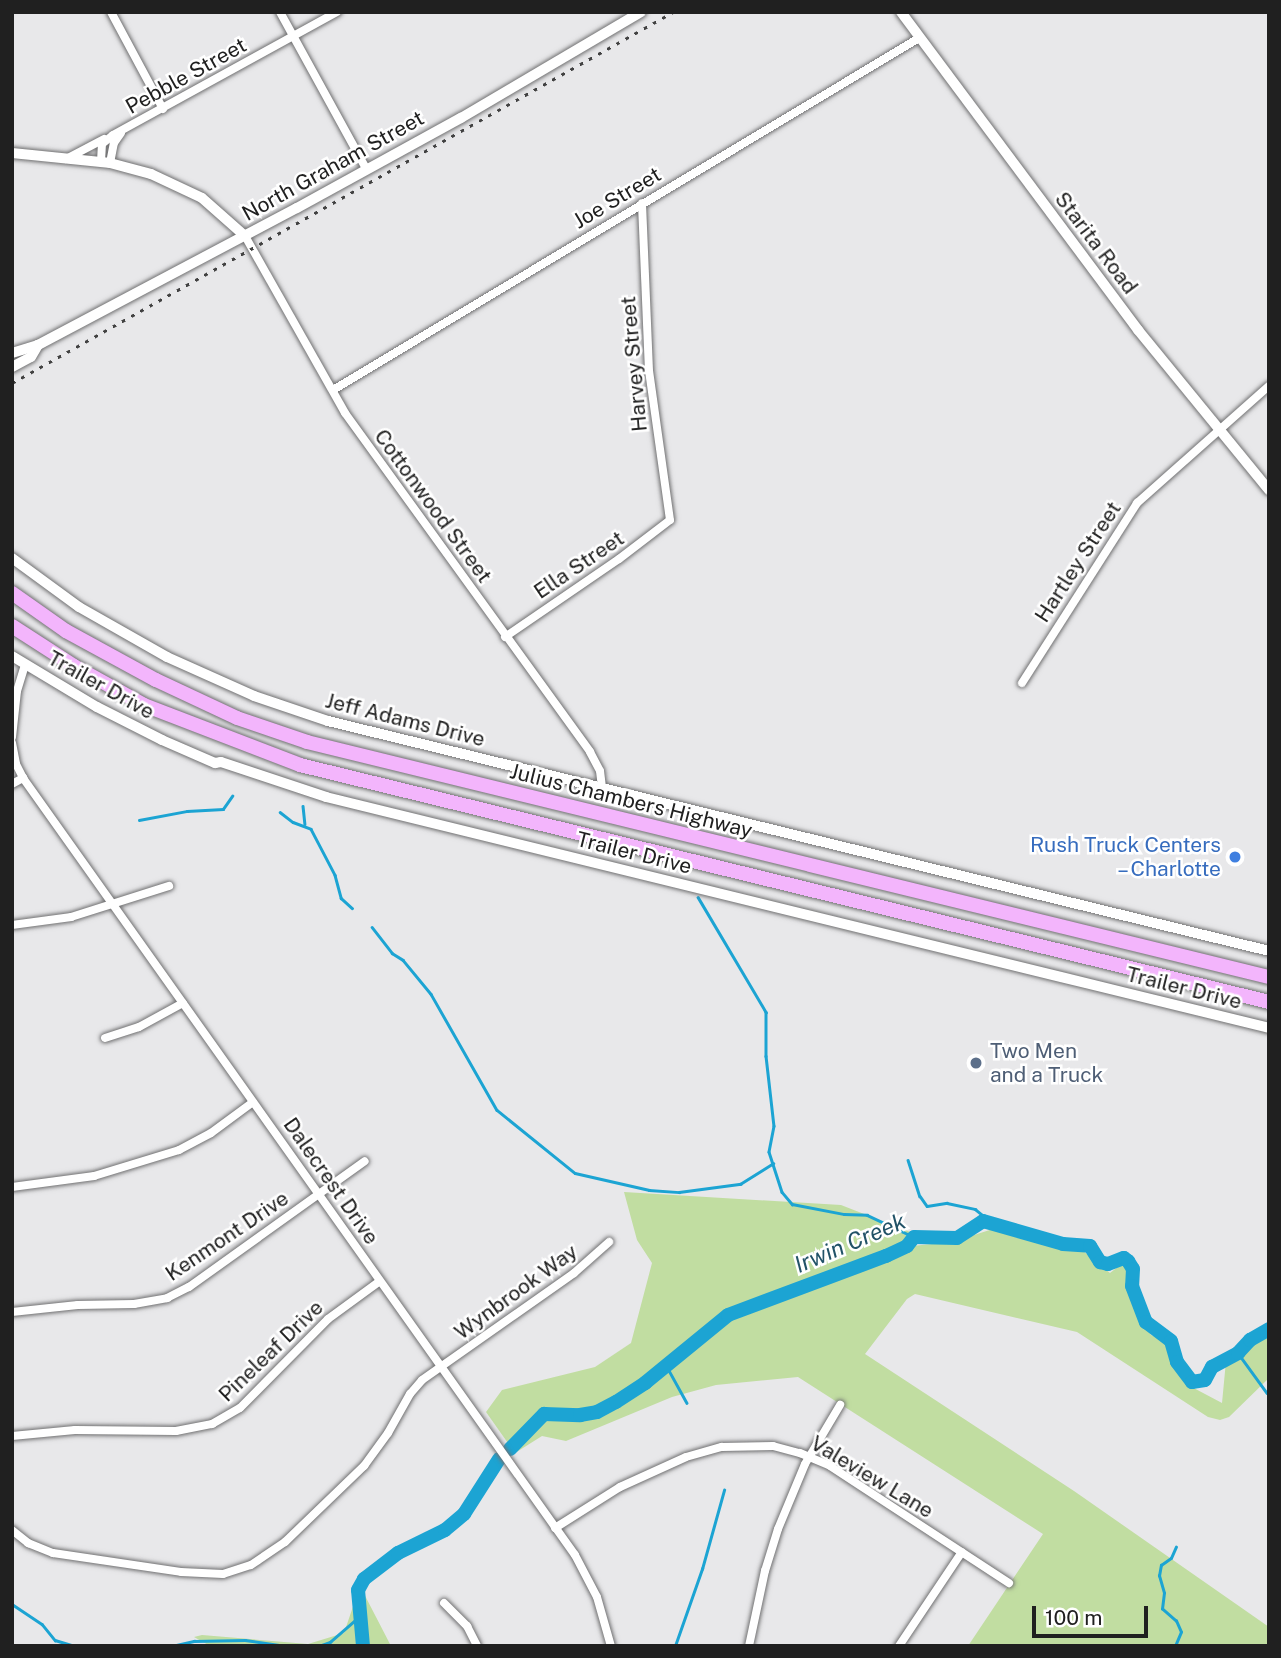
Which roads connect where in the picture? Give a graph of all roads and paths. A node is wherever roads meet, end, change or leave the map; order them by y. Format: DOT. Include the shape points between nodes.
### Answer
graph roads {
  1 [pos="111,12"];
  2 [pos="280,12"];
  3 [pos="337,12"];
  4 [pos="641,12"];
  5 [pos="901,12"];
  6 [pos="293,36"];
  7 [pos="919,38"];
  8 [pos="163,109"];
  9 [pos="126,130"];
  10 [pos="113,135"];
  11 [pos="12,153"];
  12 [pos="66,159"];
  13 [pos="105,162"];
  14 [pos="367,170"];
  15 [pos="642,203"];
  16 [pos="244,236"];
  17 [pos="38,345"];
  18 [pos="12,353"];
  19 [pos="12,367"];
  20 [pos="1269,386"];
  21 [pos="333,390"];
  22 [pos="1219,429"];
  23 [pos="1269,490"];
  24 [pos="670,520"];
  25 [pos="12,558"];
  26 [pos="12,593"];
  27 [pos="12,626"];
  28 [pos="505,636"];
  29 [pos="12,656"];
  30 [pos="25,664"];
  31 [pos="1022,683"];
  32 [pos="12,737"];
  33 [pos="12,743"];
  34 [pos="23,778"];
  35 [pos="12,784"];
  36 [pos="602,788"];
  37 [pos="169,886"];
  38 [pos="113,905"];
  39 [pos="12,925"];
  40 [pos="1269,951"];
  41 [pos="1269,977"];
  42 [pos="1269,1002"];
  43 [pos="183,1003"];
  44 [pos="1269,1028"];
  45 [pos="105,1038"];
  46 [pos="253,1102"];
  47 [pos="365,1161"];
  48 [pos="12,1187"];
  49 [pos="319,1195"];
  50 [pos="609,1242"];
  51 [pos="380,1281"];
  52 [pos="12,1312"];
  53 [pos="441,1367"];
  54 [pos="840,1405"];
  55 [pos="12,1436"];
  56 [pos="810,1456"];
  57 [pos="555,1528"];
  58 [pos="12,1530"];
  59 [pos="962,1552"];
  60 [pos="1009,1583"];
  61 [pos="444,1603"];
  62 [pos="477,1646"];
  63 [pos="611,1646"];
  64 [pos="749,1646"];
  65 [pos="899,1646"];
  1 -- 8 [label="street"];
  2 -- 6 [label="street"];
  3 -- 6 [label="street, Pebble Street"];
  4 -- 14 [label="main road, North Graham Street"];
  5 -- 7 [label="street, Starita Road"];
  6 -- 8 [label="street, Pebble Street"];
  6 -- 14 [label="street"];
  7 -- 15 [label="street, Joe Street"];
  7 -- 22 [label="street, Starita Road" via="1138,330"];
  8 -- 9 [label="street, Pebble Street"];
  9 -- 10 [label="street, Pebble Street"];
  9 -- 13 [label="street, Pebble Street"];
  10 -- 12 [label="street, Pebble Street"];
  10 -- 13 [label="street, Pebble Street" via="102,144"];
  11 -- 12 [label="street"];
  12 -- 13 [label="street"];
  13 -- 16 [label="street" via="187,189"];
  14 -- 16 [label="main road, North Graham Street"];
  15 -- 21 [label="street, Joe Street"];
  15 -- 24 [label="street, Harvey Street" via="649,371"];
  16 -- 17 [label="main road, North Graham Street"];
  16 -- 21 [label="street, Cottonwood Street"];
  17 -- 18 [label="main road, North Graham Street"];
  17 -- 19 [label="main road, North Graham Street" via="31,357"];
  20 -- 22 [label="street, Hartley Street"];
  21 -- 28 [label="street, Cottonwood Street"];
  22 -- 23 [label="street, Starita Road"];
  22 -- 31 [label="street, Hartley Street" via="1152,487 1123,520"];
  24 -- 28 [label="street, Ella Street"];
  25 -- 36 [label="street, Jeff Adams Drive" via="127,635 254,696 353,728"];
  26 -- 41 [label="highway, Julius Chambers Highway" via="66,631 156,680 237,718 307,742"];
  27 -- 42 [label="highway" via="144,705 300,765"];
  28 -- 36 [label="street, Cottonwood Street" via="590,752"];
  29 -- 30 [label="street, Trailer Drive"];
  30 -- 32 [label="street"];
  30 -- 44 [label="street, Trailer Drive" via="162,740 215,763 326,797"];
  33 -- 34 [label="street, Dalecrest Drive"];
  34 -- 35 [label="street"];
  34 -- 38 [label="street, Dalecrest Drive"];
  36 -- 40 [label="street, Jeff Adams Drive"];
  37 -- 38 [label="street"];
  38 -- 39 [label="street" via="56,921"];
  38 -- 43 [label="street, Dalecrest Drive"];
  43 -- 45 [label="street" via="139,1027"];
  43 -- 46 [label="street, Dalecrest Drive"];
  46 -- 48 [label="street" via="179,1150 93,1176"];
  46 -- 49 [label="street, Dalecrest Drive"];
  47 -- 49 [label="street, Kenmont Drive"];
  49 -- 51 [label="street, Dalecrest Drive"];
  49 -- 52 [label="street, Kenmont Drive" via="167,1298"];
  50 -- 53 [label="street, Wynbrook Way" via="574,1273"];
  51 -- 53 [label="street, Dalecrest Drive"];
  51 -- 55 [label="street, Pineleaf Drive" via="328,1319 240,1408 212,1424 183,1431 75,1430"];
  53 -- 57 [label="street, Dalecrest Drive"];
  53 -- 58 [label="street, Wynbrook Way" via="410,1394 364,1466 273,1552 242,1569 203,1574 64,1555 38,1548"];
  54 -- 56 [label="street"];
  56 -- 57 [label="street, Valeview Lane" via="752,1444 708,1450 620,1487"];
  56 -- 59 [label="street, Valeview Lane"];
  56 -- 64 [label="street" via="772,1544"];
  57 -- 63 [label="street, Dalecrest Drive" via="597,1597"];
  59 -- 60 [label="street, Valeview Lane"];
  59 -- 65 [label="street"];
  61 -- 62 [label="street" via="467,1626"];
}
